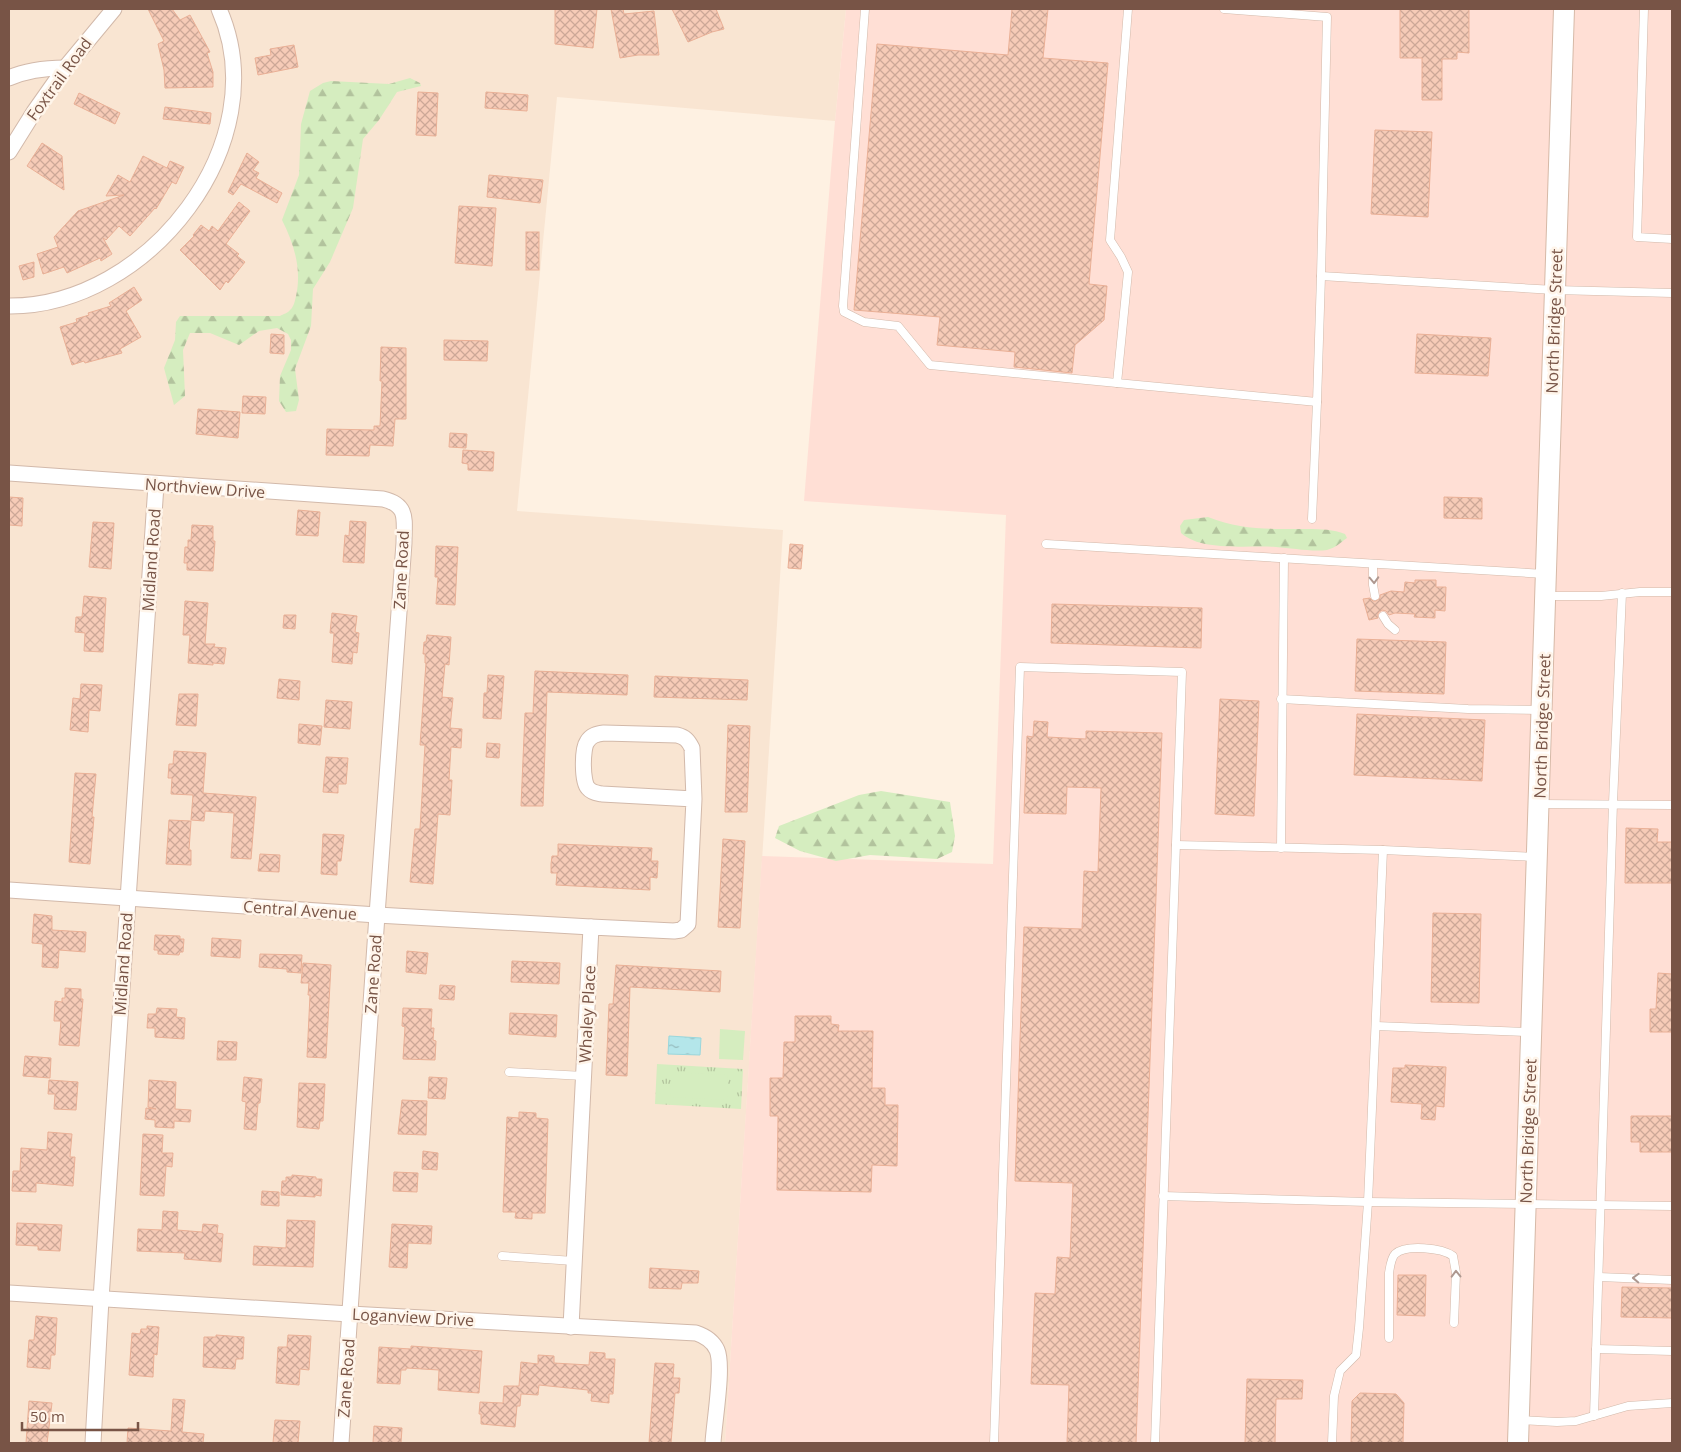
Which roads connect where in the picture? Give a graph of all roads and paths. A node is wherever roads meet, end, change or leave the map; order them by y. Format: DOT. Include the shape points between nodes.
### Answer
graph roads {
  1 [pos="114,9"];
  2 [pos="219,9"];
  3 [pos="865,9"];
  4 [pos="1128,9"];
  5 [pos="1224,9"];
  6 [pos="1564,9"];
  7 [pos="1644,9"];
  8 [pos="65,68"];
  9 [pos="9,78"];
  10 [pos="9,152"];
  11 [pos="1672,238"];
  12 [pos="1322,276"];
  13 [pos="1555,290"];
  14 [pos="1672,293"];
  15 [pos="9,306"];
  16 [pos="1117,383"];
  17 [pos="1317,402"];
  18 [pos="9,473"];
  19 [pos="156,485"];
  20 [pos="400,506"];
  21 [pos="1312,520"];
  22 [pos="1046,544"];
  23 [pos="1284,558"];
  24 [pos="1373,564"];
  25 [pos="1546,574"];
  26 [pos="1672,592"];
  27 [pos="1622,593"];
  28 [pos="1375,596"];
  29 [pos="1546,596"];
  30 [pos="1383,616"];
  31 [pos="1395,630"];
  32 [pos="1281,700"];
  33 [pos="1542,710"];
  34 [pos="694,798"];
  35 [pos="1539,804"];
  36 [pos="1613,804"];
  37 [pos="1672,805"];
  38 [pos="1176,845"];
  39 [pos="1281,848"];
  40 [pos="1383,850"];
  41 [pos="1538,857"];
  42 [pos="9,890"];
  43 [pos="128,898"];
  44 [pos="377,915"];
  45 [pos="591,927"];
  46 [pos="1376,1026"];
  47 [pos="1531,1032"];
  48 [pos="509,1072"];
  49 [pos="584,1076"];
  50 [pos="1163,1196"];
  51 [pos="1368,1202"];
  52 [pos="1526,1203"];
  53 [pos="1601,1206"];
  54 [pos="1672,1206"];
  55 [pos="502,1256"];
  56 [pos="574,1261"];
  57 [pos="1599,1277"];
  58 [pos="1672,1280"];
  59 [pos="9,1292"];
  60 [pos="101,1298"];
  61 [pos="350,1314"];
  62 [pos="1454,1323"];
  63 [pos="571,1326"];
  64 [pos="1389,1338"];
  65 [pos="1596,1349"];
  66 [pos="1672,1351"];
  67 [pos="1672,1403"];
  68 [pos="1594,1416"];
  69 [pos="1518,1420"];
  70 [pos="93,1443"];
  71 [pos="341,1443"];
  72 [pos="712,1443"];
  73 [pos="994,1443"];
  74 [pos="1154,1443"];
  75 [pos="1332,1443"];
  76 [pos="1518,1443"];
  1 -- 8 [label="street, Foxtrail Road"];
  2 -- 15 [label="street" via="234,65 232,106 208,178 192,202 151,249 104,282 48,303"];
  3 -- 16 [label="lane" via="844,312 864,322 898,326 930,365"];
  4 -- 16 [label="lane" via="1110,240 1128,272"];
  5 -- 12 [label="lane" via="1326,17"];
  6 -- 13 [label="main road, North Bridge Street"];
  7 -- 11 [label="lane" via="1637,237"];
  8 -- 9 [label="street" via="44,68"];
  8 -- 10 [label="street, Foxtrail Road"];
  12 -- 13 [label="lane"];
  12 -- 17 [label="lane"];
  13 -- 14 [label="lane"];
  13 -- 25 [label="main road, North Bridge Street"];
  16 -- 17 [label="lane"];
  17 -- 21 [label="lane"];
  18 -- 19 [label="street, Northview Drive"];
  19 -- 20 [label="street, Northview Drive" via="383,499"];
  19 -- 43 [label="street, Midland Road"];
  20 -- 44 [label="street, Zane Road" via="404,543"];
  22 -- 23 [label="lane"];
  23 -- 24 [label="lane"];
  23 -- 32 [label="lane"];
  24 -- 25 [label="lane"];
  24 -- 28 [label="lane, one-way"];
  25 -- 29 [label="main road, North Bridge Street"];
  26 -- 27 [label="lane"];
  27 -- 29 [label="lane"];
  27 -- 36 [label="lane"];
  29 -- 33 [label="main road, North Bridge Street"];
  30 -- 31 [label="lane"];
  32 -- 33 [label="lane"];
  32 -- 39 [label="lane"];
  33 -- 35 [label="main road, North Bridge Street"];
  34 -- 34 [label="street" via="692,748 683,737 604,733 594,735 584,747 584,776 586,786 592,792"];
  34 -- 45 [label="street" via="688,924 674,931"];
  35 -- 36 [label="lane"];
  35 -- 41 [label="main road, North Bridge Street"];
  36 -- 37 [label="lane"];
  36 -- 53 [label="lane"];
  38 -- 39 [label="lane"];
  38 -- 50 [label="lane"];
  38 -- 73 [label="lane" via="1182,672 1020,667"];
  39 -- 40 [label="lane"];
  40 -- 41 [label="lane"];
  40 -- 46 [label="lane"];
  41 -- 47 [label="main road, North Bridge Street"];
  42 -- 43 [label="street, Central Avenue"];
  43 -- 44 [label="street, Central Avenue"];
  43 -- 60 [label="street, Midland Road"];
  44 -- 45 [label="street, Central Avenue"];
  44 -- 61 [label="street, Zane Road"];
  45 -- 49 [label="street, Whaley Place"];
  46 -- 47 [label="lane"];
  46 -- 51 [label="lane"];
  47 -- 52 [label="main road, North Bridge Street"];
  48 -- 49 [label="lane"];
  49 -- 56 [label="street, Whaley Place"];
  50 -- 51 [label="lane"];
  50 -- 74 [label="lane"];
  51 -- 52 [label="lane"];
  51 -- 75 [label="lane" via="1356,1354 1340,1371 1334,1396"];
  52 -- 53 [label="lane"];
  52 -- 69 [label="main road, North Bridge Street"];
  53 -- 54 [label="lane"];
  53 -- 57 [label="lane"];
  55 -- 56 [label="lane"];
  56 -- 63 [label="street, Whaley Place"];
  58 -- 57 [label="lane, one-way"];
  57 -- 65 [label="lane"];
  59 -- 60 [label="street, Loganview Drive"];
  60 -- 61 [label="street, Loganview Drive"];
  60 -- 70 [label="street, Midland Road"];
  61 -- 63 [label="street, Loganview Drive"];
  61 -- 71 [label="street, Zane Road"];
  62 -- 64 [label="lane, one-way" via="1456,1273 1453,1256 1440,1249 1403,1250 1395,1254 1389,1273"];
  63 -- 72 [label="street, Loganview Drive" via="686,1332 705,1337 719,1357"];
  65 -- 66 [label="lane"];
  65 -- 68 [label="lane"];
  67 -- 68 [label="lane" via="1628,1406"];
  68 -- 69 [label="lane" via="1557,1422"];
  69 -- 76 [label="main road, North Bridge Street"];
}
